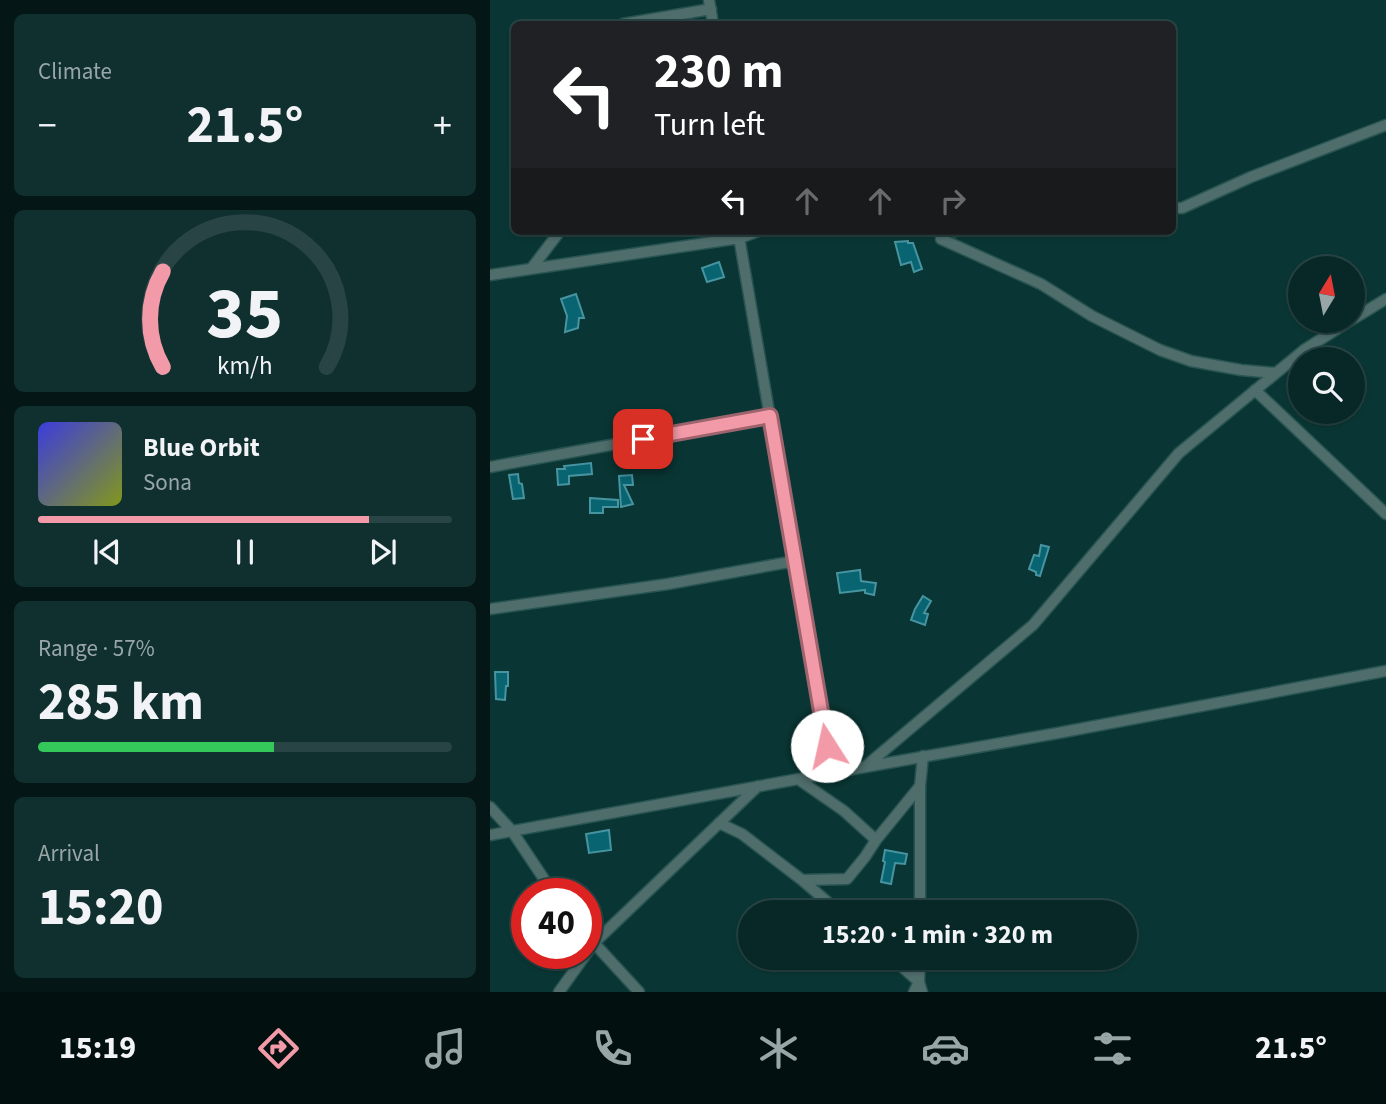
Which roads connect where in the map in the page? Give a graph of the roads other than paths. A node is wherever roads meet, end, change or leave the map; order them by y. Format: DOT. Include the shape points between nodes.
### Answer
graph roads {
  1 [pos="710,5"];
  2 [pos="637,21"];
  3 [pos="1386,125"];
  4 [pos="1176,208"];
  5 [pos="557,235"];
  6 [pos="733,235"];
  7 [pos="739,235"];
  8 [pos="939,235"];
  9 [pos="531,268"];
  10 [pos="490,275"];
  11 [pos="1386,299"];
  12 [pos="1365,312"];
  13 [pos="1331,333"];
  14 [pos="1276,373"];
  15 [pos="1255,390"];
  16 [pos="770,416"];
  17 [pos="490,467"];
  18 [pos="1386,514"];
  19 [pos="795,561"];
  20 [pos="490,609"];
  21 [pos="1386,671"];
  22 [pos="923,756"];
  23 [pos="865,766"];
  24 [pos="831,773"];
  25 [pos="798,779"];
  26 [pos="758,786"];
  27 [pos="920,786"];
  28 [pos="490,807"];
  29 [pos="719,823"];
  30 [pos="512,831"];
  31 [pos="490,835"];
  32 [pos="876,840"];
  33 [pos="543,878"];
  34 [pos="802,880"];
  35 [pos="825,900"];
  36 [pos="920,900"];
  37 [pos="602,935"];
  38 [pos="602,952"];
  39 [pos="575,969"];
  40 [pos="902,970"];
  41 [pos="919,970"];
  42 [pos="918,989"];
  43 [pos="559,992"];
  44 [pos="639,992"];
  1 -- 2 [label="street"];
  3 -- 4 [label="street"];
  5 -- 9 [label="street"];
  6 -- 9 [label="street"];
  7 -- 16 [label="street"];
  8 -- 14 [label="street" via="1041,284 1160,350 1191,362"];
  9 -- 10 [label="street"];
  11 -- 12 [label="street"];
  13 -- 14 [label="street"];
  14 -- 15 [label="street"];
  15 -- 18 [label="street"];
  15 -- 23 [label="street" via="1179,453 1033,625"];
  16 -- 17 [label="street"];
  16 -- 19 [label="street"];
  19 -- 20 [label="street"];
  19 -- 24 [label="street"];
  21 -- 22 [label="street"];
  22 -- 23 [label="street"];
  22 -- 27 [label="street"];
  23 -- 24 [label="street"];
  24 -- 25 [label="street"];
  25 -- 26 [label="street"];
  25 -- 32 [label="street"];
  26 -- 29 [label="street"];
  26 -- 30 [label="street"];
  27 -- 32 [label="street"];
  27 -- 36 [label="street"];
  28 -- 30 [label="street"];
  29 -- 34 [label="street" via="742,834"];
  29 -- 37 [label="street"];
  30 -- 31 [label="street"];
  30 -- 33 [label="street"];
  32 -- 34 [label="street" via="847,878"];
  34 -- 35 [label="street"];
  38 -- 44 [label="street"];
  39 -- 43 [label="street"];
  40 -- 42 [label="street"];
  41 -- 42 [label="street"];
}
